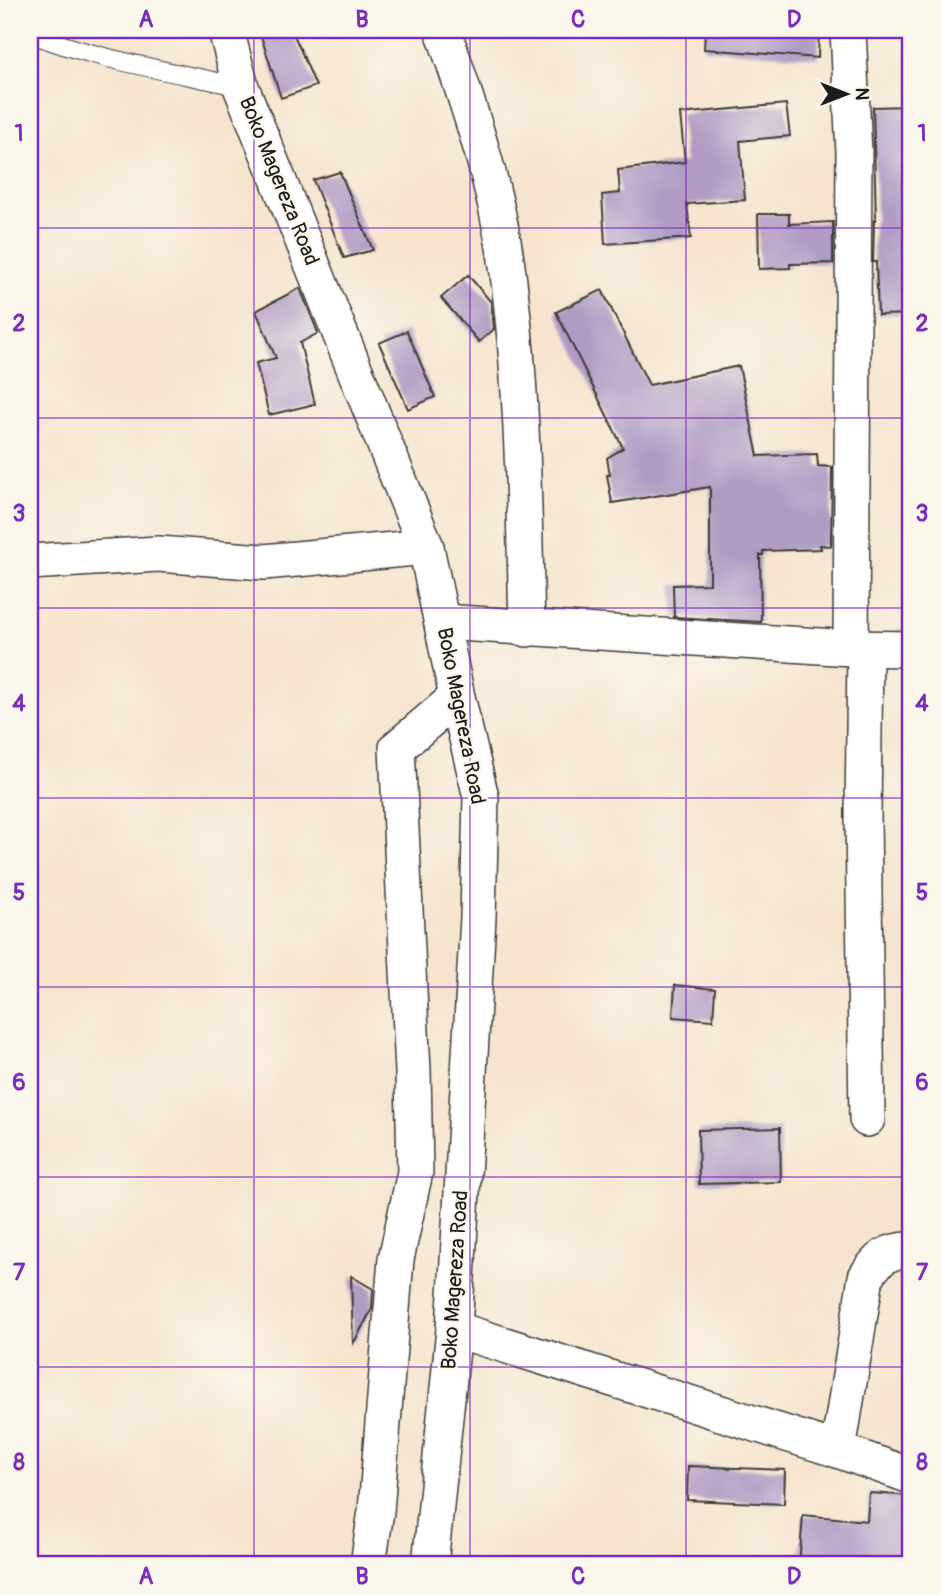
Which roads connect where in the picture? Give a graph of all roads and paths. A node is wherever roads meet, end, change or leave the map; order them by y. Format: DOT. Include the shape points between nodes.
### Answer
graph roads {
  1 [pos="226,30"];
  2 [pos="443,30"];
  3 [pos="848,30"];
  4 [pos="30,33"];
  5 [pos="241,87"];
  6 [pos="426,547"];
  7 [pos="30,562"];
  8 [pos="442,622"];
  9 [pos="527,629"];
  10 [pos="858,649"];
  11 [pos="911,649"];
  12 [pos="457,697"];
  13 [pos="867,1119"];
  14 [pos="911,1250"];
  15 [pos="454,1329"];
  16 [pos="838,1450"];
  17 [pos="911,1476"];
  18 [pos="368,1565"];
  19 [pos="430,1565"];
  1 -- 5 [label="street, Boko Magereza Road"];
  2 -- 9 [label="street" via="488,170 507,265 523,481"];
  3 -- 10 [label="street" via="854,153"];
  4 -- 5 [label="lane" via="108,57"];
  5 -- 6 [label="street, Boko Magereza Road"];
  6 -- 7 [label="street" via="264,562 159,554"];
  6 -- 8 [label="street, Boko Magereza Road"];
  8 -- 9 [label="street"];
  8 -- 12 [label="street, Boko Magereza Road"];
  9 -- 10 [label="street"];
  10 -- 11 [label="street"];
  10 -- 13 [label="street"];
  12 -- 15 [label="street, Boko Magereza Road" via="481,797"];
  12 -- 18 [label="street" via="397,748 415,1172 396,1259"];
  14 -- 16 [label="street" via="895,1250 878,1259 866,1277"];
  15 -- 16 [label="street"];
  15 -- 19 [label="street, Boko Magereza Road"];
  16 -- 17 [label="street"];
}
